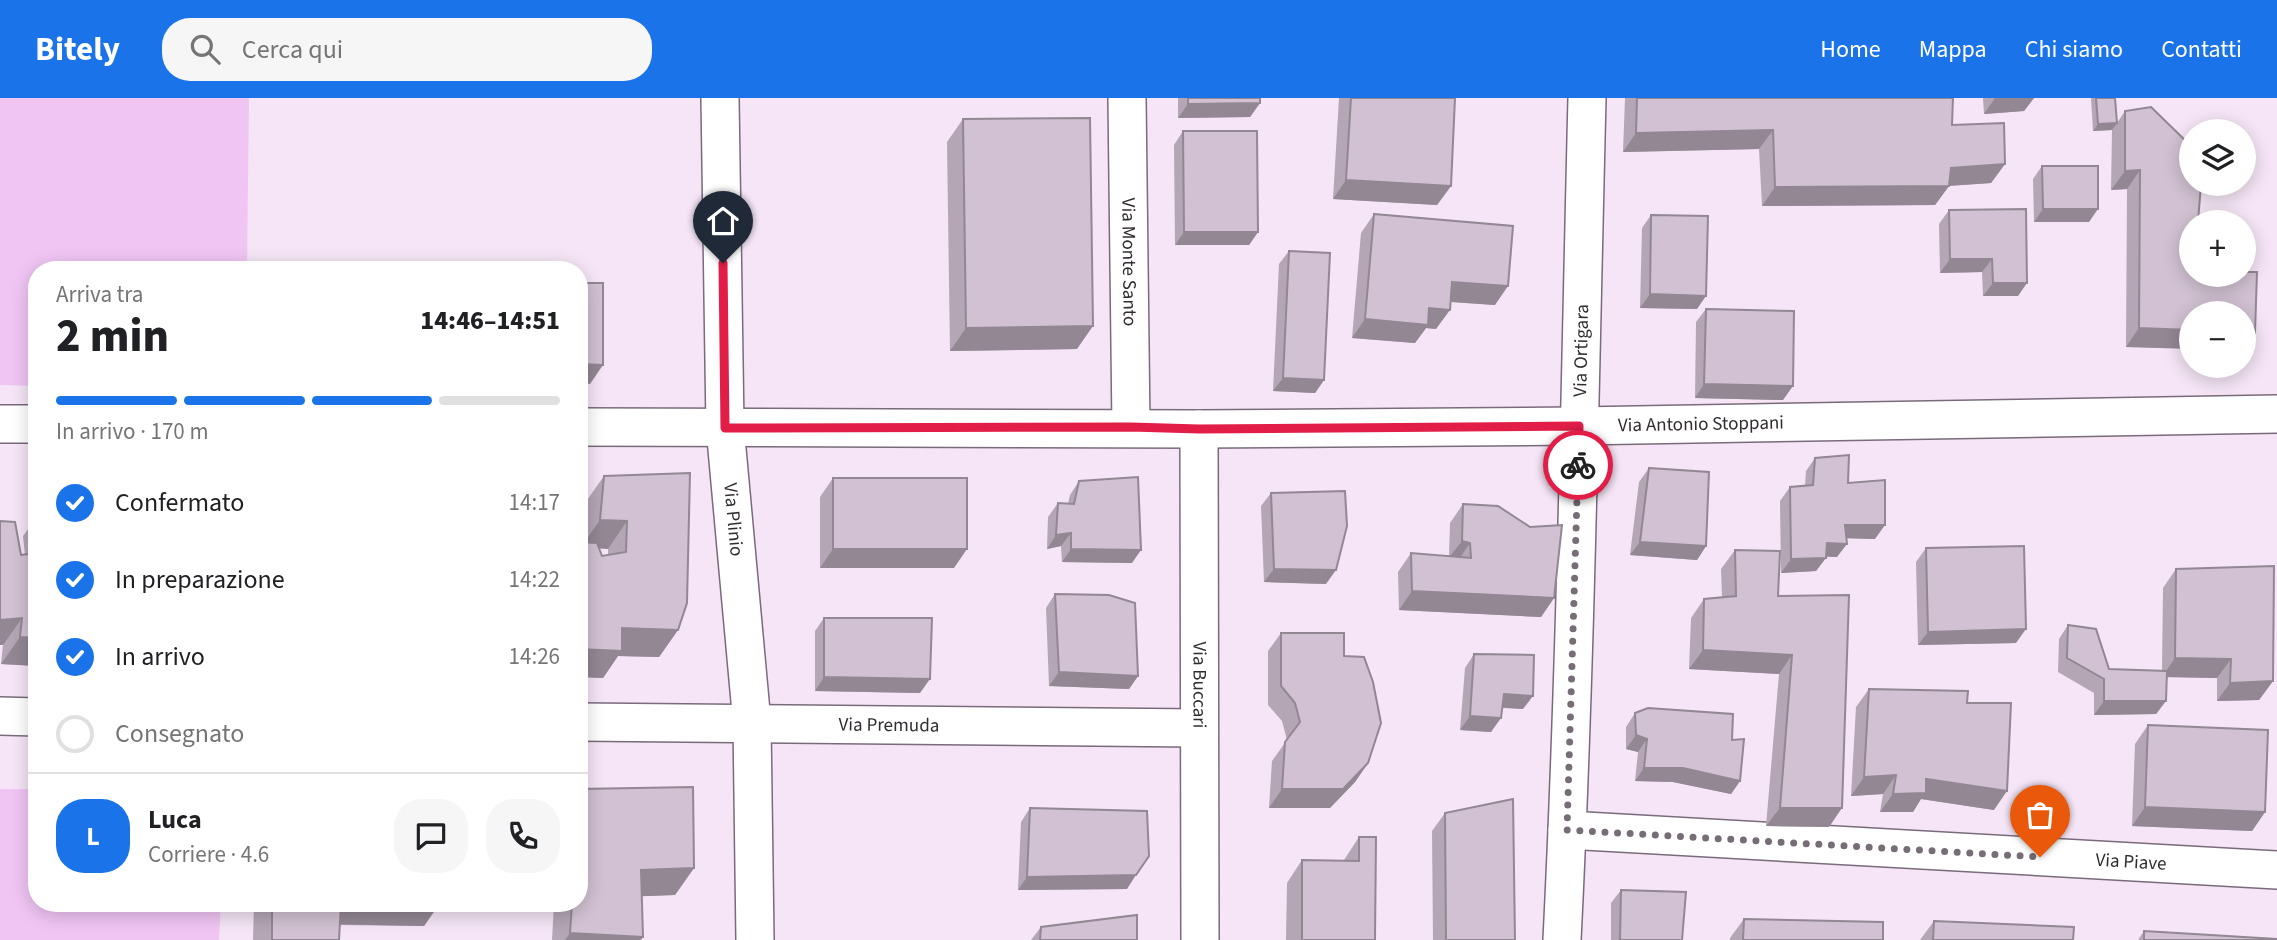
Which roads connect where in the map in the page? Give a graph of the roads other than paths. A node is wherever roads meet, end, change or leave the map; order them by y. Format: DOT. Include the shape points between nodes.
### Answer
graph roads {
  1 [pos="720,98"];
  2 [pos="1127,98"];
  3 [pos="1587,98"];
  4 [pos="2277,414"];
  5 [pos="0,424"];
  6 [pos="28,424"];
  7 [pos="1579,426"];
  8 [pos="588,427"];
  9 [pos="1131,427"];
  10 [pos="725,428"];
  11 [pos="1199,429"];
  12 [pos="0,716"];
  13 [pos="28,717"];
  14 [pos="588,722"];
  15 [pos="751,723"];
  16 [pos="1199,728"];
  17 [pos="1567,830"];
  18 [pos="2277,870"];
  19 [pos="755,940"];
  20 [pos="1200,940"];
  21 [pos="1562,940"];
  1 -- 10 [label="street, Via Plinio"];
  2 -- 9 [label="street, Via Monte Santo"];
  3 -- 7 [label="street, Via Ortigara"];
  4 -- 7 [label="street, Via Antonio Stoppani"];
  5 -- 6 [label="street"];
  7 -- 11 [label="street, Via Antonio Stoppani"];
  7 -- 17 [label="street, Via Ortigara"];
  8 -- 10 [label="street, Via Antonio Stoppani"];
  9 -- 10 [label="street, Via Antonio Stoppani"];
  9 -- 11 [label="street, Via Antonio Stoppani"];
  10 -- 15 [label="street, Via Plinio"];
  11 -- 16 [label="street, Via Buccari"];
  12 -- 13 [label="street"];
  14 -- 15 [label="street, Via Premuda"];
  15 -- 16 [label="street, Via Premuda"];
  15 -- 19 [label="street, Via Plinio"];
  16 -- 20 [label="street, Via Buccari"];
  17 -- 18 [label="street, Via Piave"];
  17 -- 21 [label="street, Via Ortigara"];
}
